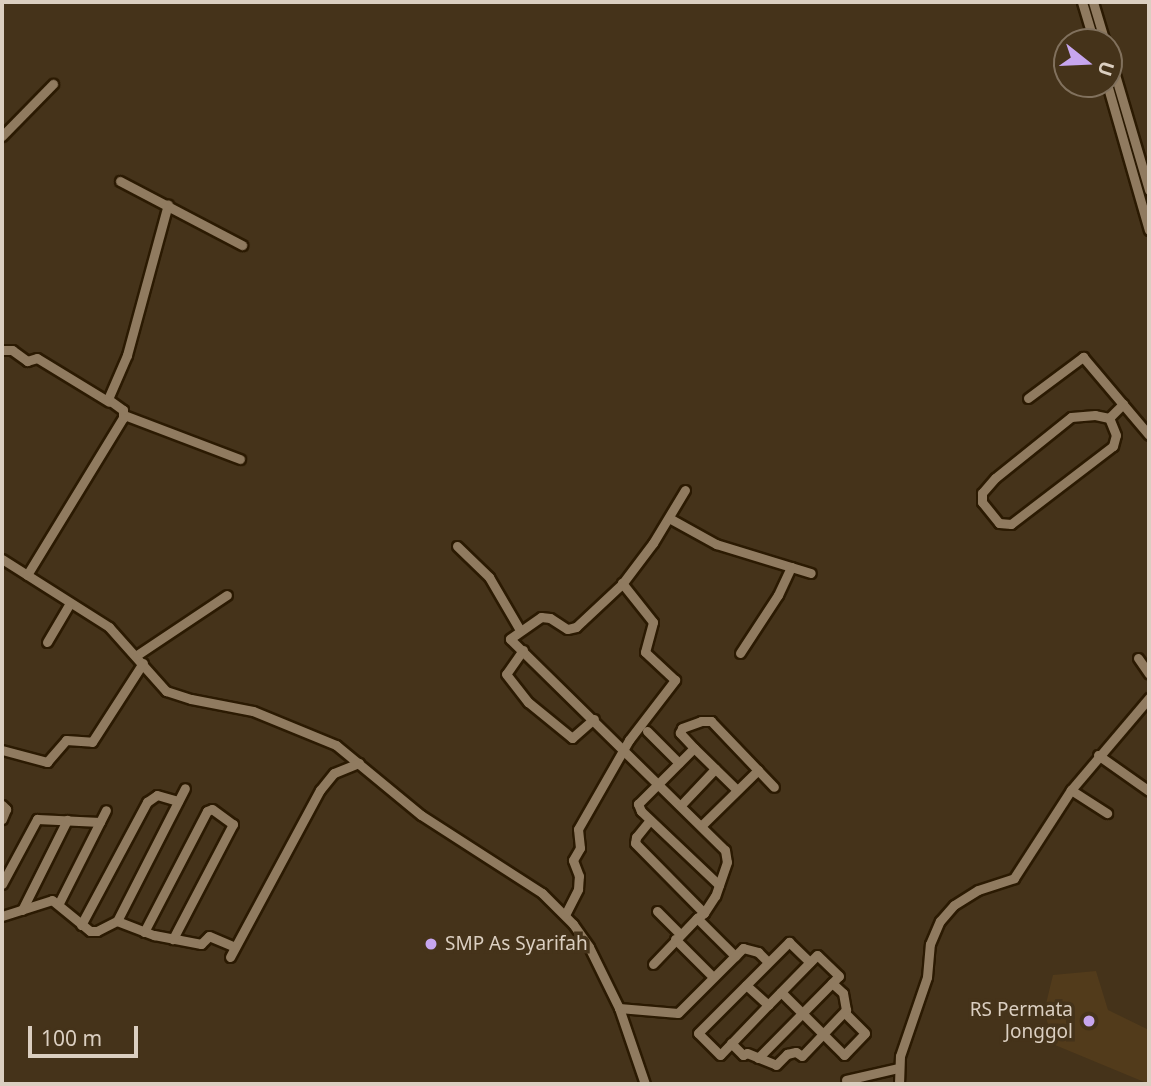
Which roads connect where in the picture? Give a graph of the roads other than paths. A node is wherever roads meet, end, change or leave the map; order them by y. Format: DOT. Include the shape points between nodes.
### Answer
graph roads {
  1 [pos="1082,2"];
  2 [pos="1094,2"];
  3 [pos="1090,28"];
  4 [pos="1101,28"];
  5 [pos="53,84"];
  6 [pos="1111,98"];
  7 [pos="1122,98"];
  8 [pos="2,136"];
  9 [pos="120,181"];
  10 [pos="1149,190"];
  11 [pos="168,204"];
  12 [pos="1149,230"];
  13 [pos="242,245"];
  14 [pos="2,350"];
  15 [pos="1028,398"];
  16 [pos="109,401"];
  17 [pos="1123,404"];
  18 [pos="124,415"];
  19 [pos="1109,418"];
  20 [pos="1149,435"];
  21 [pos="240,459"];
  22 [pos="685,490"];
  23 [pos="669,518"];
  24 [pos="457,546"];
  25 [pos="2,559"];
  26 [pos="791,567"];
  27 [pos="811,573"];
  28 [pos="27,575"];
  29 [pos="622,583"];
  30 [pos="227,595"];
  31 [pos="70,603"];
  32 [pos="520,630"];
  33 [pos="47,642"];
  34 [pos="523,650"];
  35 [pos="740,653"];
  36 [pos="140,659"];
  37 [pos="1138,659"];
  38 [pos="1149,674"];
  39 [pos="1149,698"];
  40 [pos="594,719"];
  41 [pos="647,731"];
  42 [pos="694,748"];
  43 [pos="626,749"];
  44 [pos="2,750"];
  45 [pos="1098,755"];
  46 [pos="359,763"];
  47 [pos="678,763"];
  48 [pos="715,769"];
  49 [pos="758,770"];
  50 [pos="659,783"];
  51 [pos="774,787"];
  52 [pos="185,788"];
  53 [pos="736,789"];
  54 [pos="1071,790"];
  55 [pos="1149,791"];
  56 [pos="178,801"];
  57 [pos="681,804"];
  58 [pos="2,805"];
  59 [pos="106,810"];
  60 [pos="1107,813"];
  61 [pos="2,819"];
  62 [pos="67,820"];
  63 [pos="650,820"];
  64 [pos="100,822"];
  65 [pos="701,826"];
  66 [pos="2,884"];
  67 [pos="719,885"];
  68 [pos="59,903"];
  69 [pos="22,910"];
  70 [pos="657,911"];
  71 [pos="565,915"];
  72 [pos="2,916"];
  73 [pos="700,916"];
  74 [pos="117,921"];
  75 [pos="81,925"];
  76 [pos="144,932"];
  77 [pos="678,936"];
  78 [pos="173,939"];
  79 [pos="235,947"];
  80 [pos="735,956"];
  81 [pos="230,957"];
  82 [pos="768,962"];
  83 [pos="810,962"];
  84 [pos="653,964"];
  85 [pos="713,977"];
  86 [pos="832,983"];
  87 [pos="746,985"];
  88 [pos="781,992"];
  89 [pos="768,1005"];
  90 [pos="618,1009"];
  91 [pos="802,1013"];
  92 [pos="845,1013"];
  93 [pos="823,1034"];
  94 [pos="731,1043"];
  95 [pos="758,1058"];
  96 [pos="898,1068"];
  97 [pos="846,1080"];
  98 [pos="645,1084"];
  99 [pos="899,1084"];
  1 -- 3 [label="street"];
  2 -- 4 [label="street"];
  5 -- 8 [label="street"];
  6 -- 12 [label="street"];
  7 -- 10 [label="street"];
  9 -- 11 [label="street"];
  11 -- 13 [label="street"];
  11 -- 16 [label="street" via="127,355"];
  14 -- 16 [label="street" via="12,350 27,361 37,358"];
  15 -- 17 [label="street" via="1080,357"];
  16 -- 18 [label="street"];
  17 -- 19 [label="street"];
  17 -- 20 [label="street"];
  18 -- 21 [label="street"];
  18 -- 28 [label="street"];
  19 -- 19 [label="street" via="1071,417 995,478 982,493 982,502 999,523 1011,524 1112,446 1116,435"];
  22 -- 23 [label="street"];
  23 -- 26 [label="street" via="716,544"];
  23 -- 29 [label="street"];
  24 -- 32 [label="street" via="489,577"];
  25 -- 28 [label="street"];
  26 -- 27 [label="street"];
  26 -- 35 [label="street"];
  28 -- 31 [label="street"];
  29 -- 32 [label="street" via="572,630 546,617"];
  29 -- 43 [label="street" via="653,622 645,652 675,680"];
  30 -- 36 [label="street"];
  31 -- 33 [label="street"];
  31 -- 36 [label="street" via="109,627"];
  32 -- 34 [label="street" via="510,639"];
  34 -- 40 [label="street"];
  34 -- 40 [label="street" via="506,674 528,702 572,738"];
  36 -- 44 [label="street" via="92,742 65,740 47,762"];
  36 -- 46 [label="street" via="173,695 253,711 336,746"];
  37 -- 38 [label="street"];
  39 -- 45 [label="street"];
  40 -- 43 [label="street"];
  41 -- 47 [label="street"];
  42 -- 47 [label="street"];
  42 -- 48 [label="street"];
  42 -- 49 [label="street" via="680,731 685,725 708,720"];
  43 -- 50 [label="street"];
  43 -- 71 [label="street" via="578,829 580,848 573,860 578,889"];
  45 -- 54 [label="street"];
  45 -- 55 [label="street"];
  46 -- 71 [label="street" via="421,815 534,887"];
  46 -- 79 [label="street" via="334,773 320,790"];
  47 -- 50 [label="street"];
  48 -- 53 [label="street"];
  48 -- 57 [label="street"];
  49 -- 51 [label="street"];
  49 -- 53 [label="street"];
  50 -- 57 [label="street"];
  50 -- 63 [label="street" via="639,804"];
  52 -- 56 [label="street"];
  53 -- 65 [label="street"];
  54 -- 60 [label="street"];
  54 -- 96 [label="street" via="1014,878 978,890 954,905 940,921"];
  56 -- 74 [label="street"];
  56 -- 75 [label="street" via="157,795 147,802"];
  57 -- 65 [label="street"];
  58 -- 61 [label="street" via="6,809"];
  59 -- 64 [label="street"];
  62 -- 64 [label="street"];
  62 -- 66 [label="street" via="35,821"];
  62 -- 69 [label="street"];
  63 -- 67 [label="street"];
  63 -- 73 [label="street" via="635,843"];
  64 -- 68 [label="street"];
  65 -- 67 [label="street" via="727,855"];
  67 -- 73 [label="street"];
  68 -- 69 [label="street" via="49,900"];
  68 -- 75 [label="street"];
  69 -- 72 [label="street"];
  70 -- 77 [label="street"];
  71 -- 90 [label="street" via="589,947"];
  73 -- 77 [label="street"];
  73 -- 80 [label="street"];
  74 -- 75 [label="street" via="94,932"];
  74 -- 76 [label="street"];
  76 -- 78 [label="street"];
  76 -- 78 [label="street" via="212,809 233,824"];
  77 -- 84 [label="street"];
  77 -- 85 [label="street"];
  78 -- 79 [label="street" via="201,944 209,936"];
  79 -- 81 [label="street"];
  80 -- 82 [label="street" via="743,948 758,952"];
  80 -- 85 [label="street"];
  82 -- 83 [label="street" via="789,942"];
  82 -- 87 [label="street"];
  83 -- 86 [label="street" via="817,955 839,976"];
  83 -- 88 [label="street"];
  85 -- 90 [label="street" via="678,1013"];
  86 -- 91 [label="street"];
  86 -- 92 [label="street" via="843,993"];
  87 -- 89 [label="street"];
  87 -- 94 [label="street" via="698,1033 720,1055"];
  88 -- 89 [label="street"];
  88 -- 91 [label="street"];
  89 -- 94 [label="street"];
  90 -- 98 [label="street"];
  91 -- 93 [label="street"];
  91 -- 95 [label="street"];
  92 -- 93 [label="street"];
  92 -- 93 [label="street" via="865,1033 844,1055"];
  93 -- 95 [label="street" via="802,1056 787,1054 776,1065"];
  94 -- 95 [label="street" via="743,1055"];
  96 -- 97 [label="street"];
  96 -- 99 [label="street"];
}
